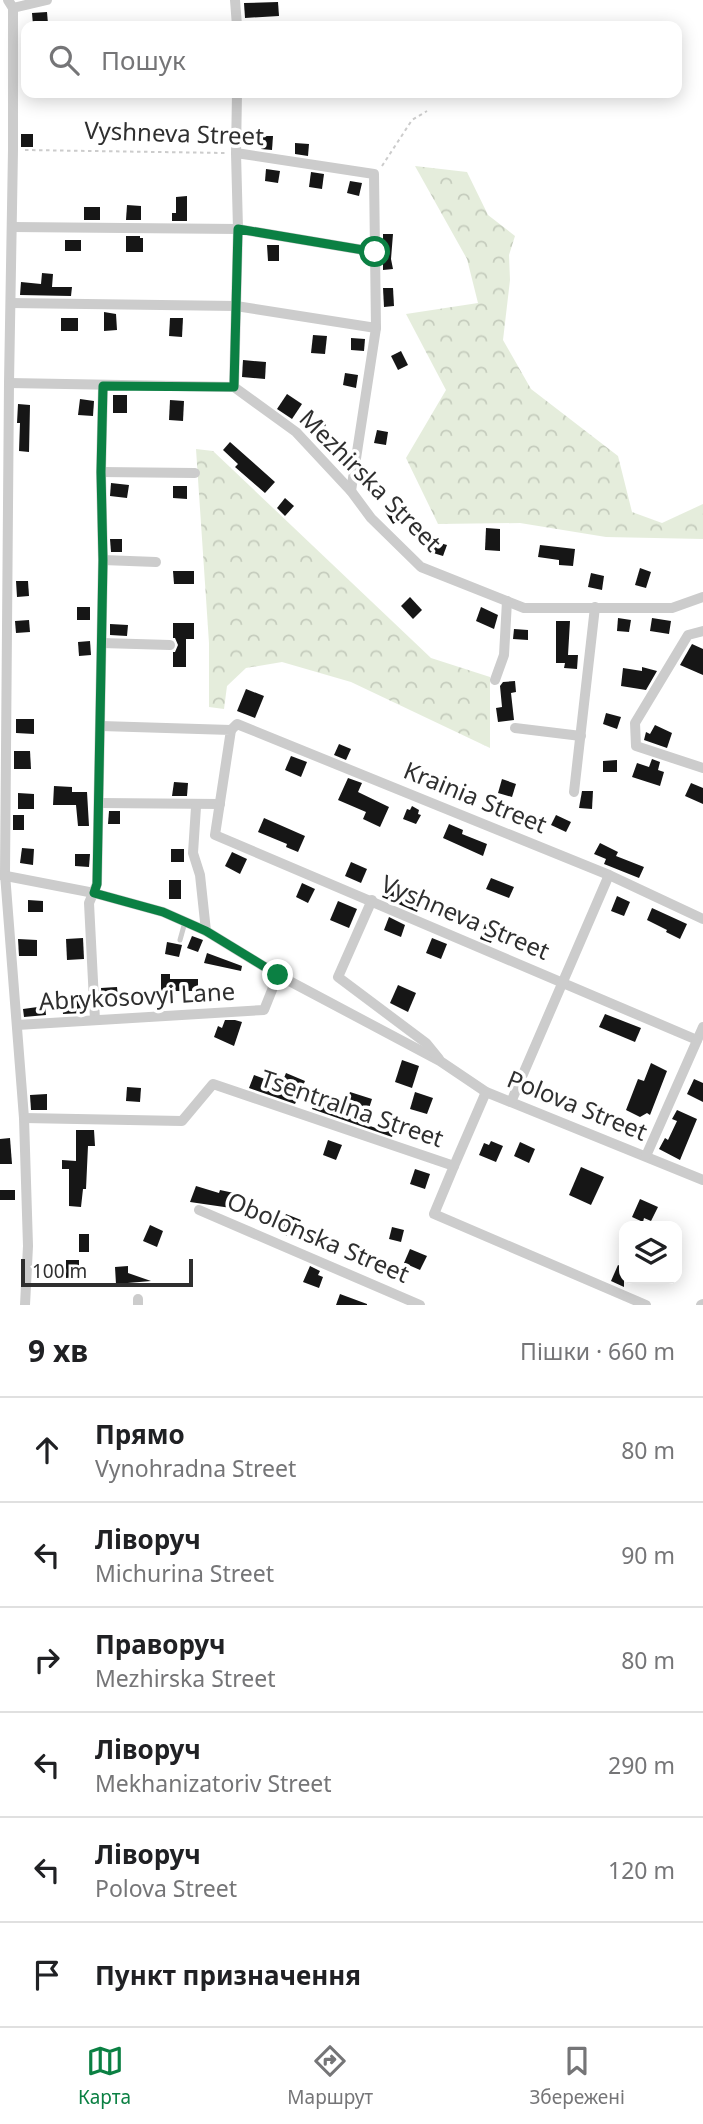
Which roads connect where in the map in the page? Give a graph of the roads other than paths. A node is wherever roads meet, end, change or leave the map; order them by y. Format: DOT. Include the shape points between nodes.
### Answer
graph roads {
  1 [pos="47,0"];
  2 [pos="235,0"];
  3 [pos="10,4"];
  4 [pos="237,21"];
  5 [pos="13,76"];
  6 [pos="21,76"];
  7 [pos="237,98"];
  8 [pos="236,153"];
  9 [pos="12,226"];
  10 [pos="238,229"];
  11 [pos="375,252"];
  12 [pos="11,303"];
  13 [pos="236,306"];
  14 [pos="376,328"];
  15 [pos="9,383"];
  16 [pos="103,386"];
  17 [pos="234,387"];
  18 [pos="101,472"];
  19 [pos="195,473"];
  20 [pos="351,491"];
  21 [pos="103,560"];
  22 [pos="156,562"];
  23 [pos="703,597"];
  24 [pos="507,601"];
  25 [pos="594,607"];
  26 [pos="702,628"];
  27 [pos="102,643"];
  28 [pos="170,645"];
  29 [pos="495,680"];
  30 [pos="101,726"];
  31 [pos="515,728"];
  32 [pos="231,730"];
  33 [pos="580,736"];
  34 [pos="703,768"];
  35 [pos="575,792"];
  36 [pos="99,803"];
  37 [pos="220,804"];
  38 [pos="196,807"];
  39 [pos="2,875"];
  40 [pos="609,875"];
  41 [pos="94,893"];
  42 [pos="372,900"];
  43 [pos="703,919"];
  44 [pos="185,922"];
  45 [pos="206,931"];
  46 [pos="180,940"];
  47 [pos="278,975"];
  48 [pos="562,982"];
  49 [pos="94,1020"];
  50 [pos="17,1025"];
  51 [pos="703,1027"];
  52 [pos="697,1040"];
  53 [pos="440,1061"];
  54 [pos="486,1092"];
  55 [pos="511,1102"];
  56 [pos="24,1118"];
  57 [pos="646,1156"];
  58 [pos="454,1166"];
  59 [pos="703,1180"];
  60 [pos="199,1210"];
  61 [pos="25,1305"];
  62 [pos="421,1305"];
  63 [pos="646,1305"];
  1 -- 3 [label="street"];
  2 -- 4 [label="street"];
  3 -- 5 [label="street"];
  5 -- 6 [label="street"];
  5 -- 9 [label="street"];
  7 -- 8 [label="street"];
  8 -- 10 [label="street"];
  8 -- 11 [label="street, Vyshneva Street" via="374,174"];
  9 -- 10 [label="street"];
  9 -- 12 [label="street"];
  10 -- 11 [label="street"];
  10 -- 13 [label="street"];
  11 -- 14 [label="street"];
  12 -- 13 [label="street"];
  12 -- 15 [label="street"];
  13 -- 14 [label="street"];
  13 -- 17 [label="street"];
  14 -- 20 [label="street"];
  15 -- 16 [label="street"];
  15 -- 39 [label="street"];
  16 -- 17 [label="street"];
  16 -- 18 [label="street"];
  17 -- 20 [label="street, Mezhirska Street" via="296,432"];
  18 -- 19 [label="street"];
  18 -- 21 [label="street"];
  20 -- 24 [label="street, Mezhirska Street" via="421,568"];
  21 -- 22 [label="street"];
  21 -- 27 [label="street"];
  23 -- 25 [label="street, Mezhirska Street" via="672,608"];
  24 -- 25 [label="street, Mezhirska Street" via="524,608"];
  24 -- 29 [label="street" via="504,655"];
  25 -- 33 [label="street"];
  26 -- 34 [label="street" via="688,635 635,723 636,746"];
  27 -- 28 [label="street"];
  27 -- 30 [label="street"];
  30 -- 32 [label="street"];
  30 -- 36 [label="street"];
  31 -- 33 [label="street"];
  32 -- 37 [label="street"];
  32 -- 40 [label="street, Krainia Street" via="237,724"];
  33 -- 35 [label="street"];
  36 -- 37 [label="street"];
  36 -- 41 [label="street"];
  37 -- 42 [label="street, Vyshneva Street" via="215,835"];
  38 -- 45 [label="street" via="193,853"];
  39 -- 41 [label="street, Polova Street"];
  39 -- 50 [label="street"];
  40 -- 43 [label="street, Krainia Street"];
  40 -- 48 [label="street"];
  41 -- 44 [label="street, Polova Street"];
  41 -- 49 [label="street" via="89,903"];
  42 -- 48 [label="street, Vyshneva Street"];
  42 -- 53 [label="street, Polova Street" via="338,977 426,1043"];
  44 -- 45 [label="street, Polova Street"];
  44 -- 46 [label="lane"];
  45 -- 47 [label="street, Polova Street"];
  47 -- 49 [label="street, Abrykosovyi Lane" via="264,1010"];
  47 -- 53 [label="street, Polova Street"];
  48 -- 52 [label="street, Vyshneva Street"];
  48 -- 55 [label="street"];
  49 -- 50 [label="street, Abrykosovyi Lane"];
  50 -- 56 [label="street"];
  51 -- 52 [label="street"];
  52 -- 57 [label="street"];
  53 -- 54 [label="street, Polova Street"];
  54 -- 55 [label="street, Polova Street"];
  54 -- 58 [label="street"];
  55 -- 57 [label="street, Polova Street"];
  56 -- 58 [label="street, Tsentralna Street" via="181,1121 213,1084"];
  56 -- 61 [label="street"];
  57 -- 59 [label="street, Polova Street"];
  58 -- 63 [label="street, Tsentralna Street" via="434,1214"];
  60 -- 62 [label="street, Obolonska Street"];
}
